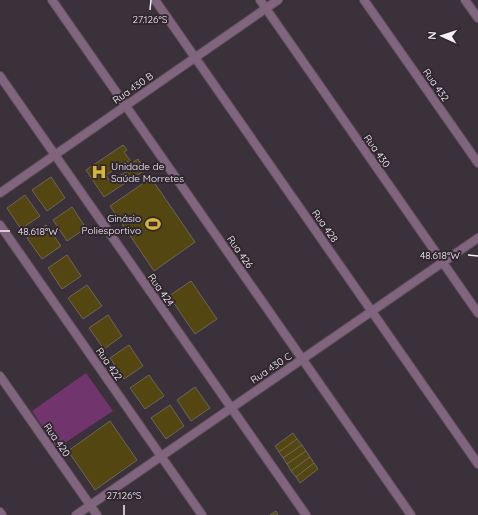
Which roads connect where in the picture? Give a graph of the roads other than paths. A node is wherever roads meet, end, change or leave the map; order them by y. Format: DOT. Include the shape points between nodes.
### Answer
graph roads {
  1 [pos="52,0"];
  2 [pos="155,0"];
  3 [pos="260,0"];
  4 [pos="278,0"];
  5 [pos="364,0"];
  6 [pos="466,0"];
  7 [pos="266,9"];
  8 [pos="478,18"];
  9 [pos="195,58"];
  10 [pos="0,76"];
  11 [pos="126,106"];
  12 [pos="55,155"];
  13 [pos="478,163"];
  14 [pos="0,193"];
  15 [pos="0,225"];
  16 [pos="478,238"];
  17 [pos="443,262"];
  18 [pos="372,311"];
  19 [pos="478,313"];
  20 [pos="303,359"];
  21 [pos="0,376"];
  22 [pos="231,408"];
  23 [pos="161,456"];
  24 [pos="478,464"];
  25 [pos="90,505"];
  26 [pos="0,512"];
  27 [pos="2,515"];
  28 [pos="76,515"];
  29 [pos="97,515"];
  30 [pos="202,515"];
  31 [pos="306,515"];
  32 [pos="411,515"];
  1 -- 11 [label="street, Rua 426"];
  2 -- 9 [label="street, Rua 428"];
  3 -- 7 [label="street, Rua 430"];
  4 -- 7 [label="street, Rua 430 B"];
  5 -- 13 [label="street, Rua 432"];
  6 -- 8 [label="street"];
  7 -- 9 [label="street, Rua 430 B"];
  7 -- 17 [label="street, Rua 430"];
  9 -- 11 [label="street, Rua 430 B"];
  9 -- 18 [label="street, Rua 428"];
  10 -- 12 [label="street, Rua 424"];
  11 -- 12 [label="street, Rua 430 B"];
  11 -- 20 [label="street, Rua 426"];
  12 -- 14 [label="street, Rua 430 B"];
  12 -- 22 [label="street, Rua 424"];
  15 -- 23 [label="street, Rua 422"];
  16 -- 17 [label="street, Rua 430 C"];
  17 -- 18 [label="street, Rua 430 C"];
  17 -- 19 [label="street, Rua 430"];
  18 -- 20 [label="street, Rua 430 C"];
  18 -- 24 [label="street, Rua 428"];
  20 -- 22 [label="street, Rua 430 C"];
  20 -- 32 [label="street, Rua 426"];
  21 -- 25 [label="street, Rua 420"];
  22 -- 23 [label="street, Rua 430 C"];
  22 -- 31 [label="street, Rua 424"];
  23 -- 25 [label="street, Rua 430 C"];
  23 -- 30 [label="street, Rua 422"];
  25 -- 28 [label="street, Rua 430 C"];
  25 -- 29 [label="street, Rua 420"];
  26 -- 27 [label="street"];
}
